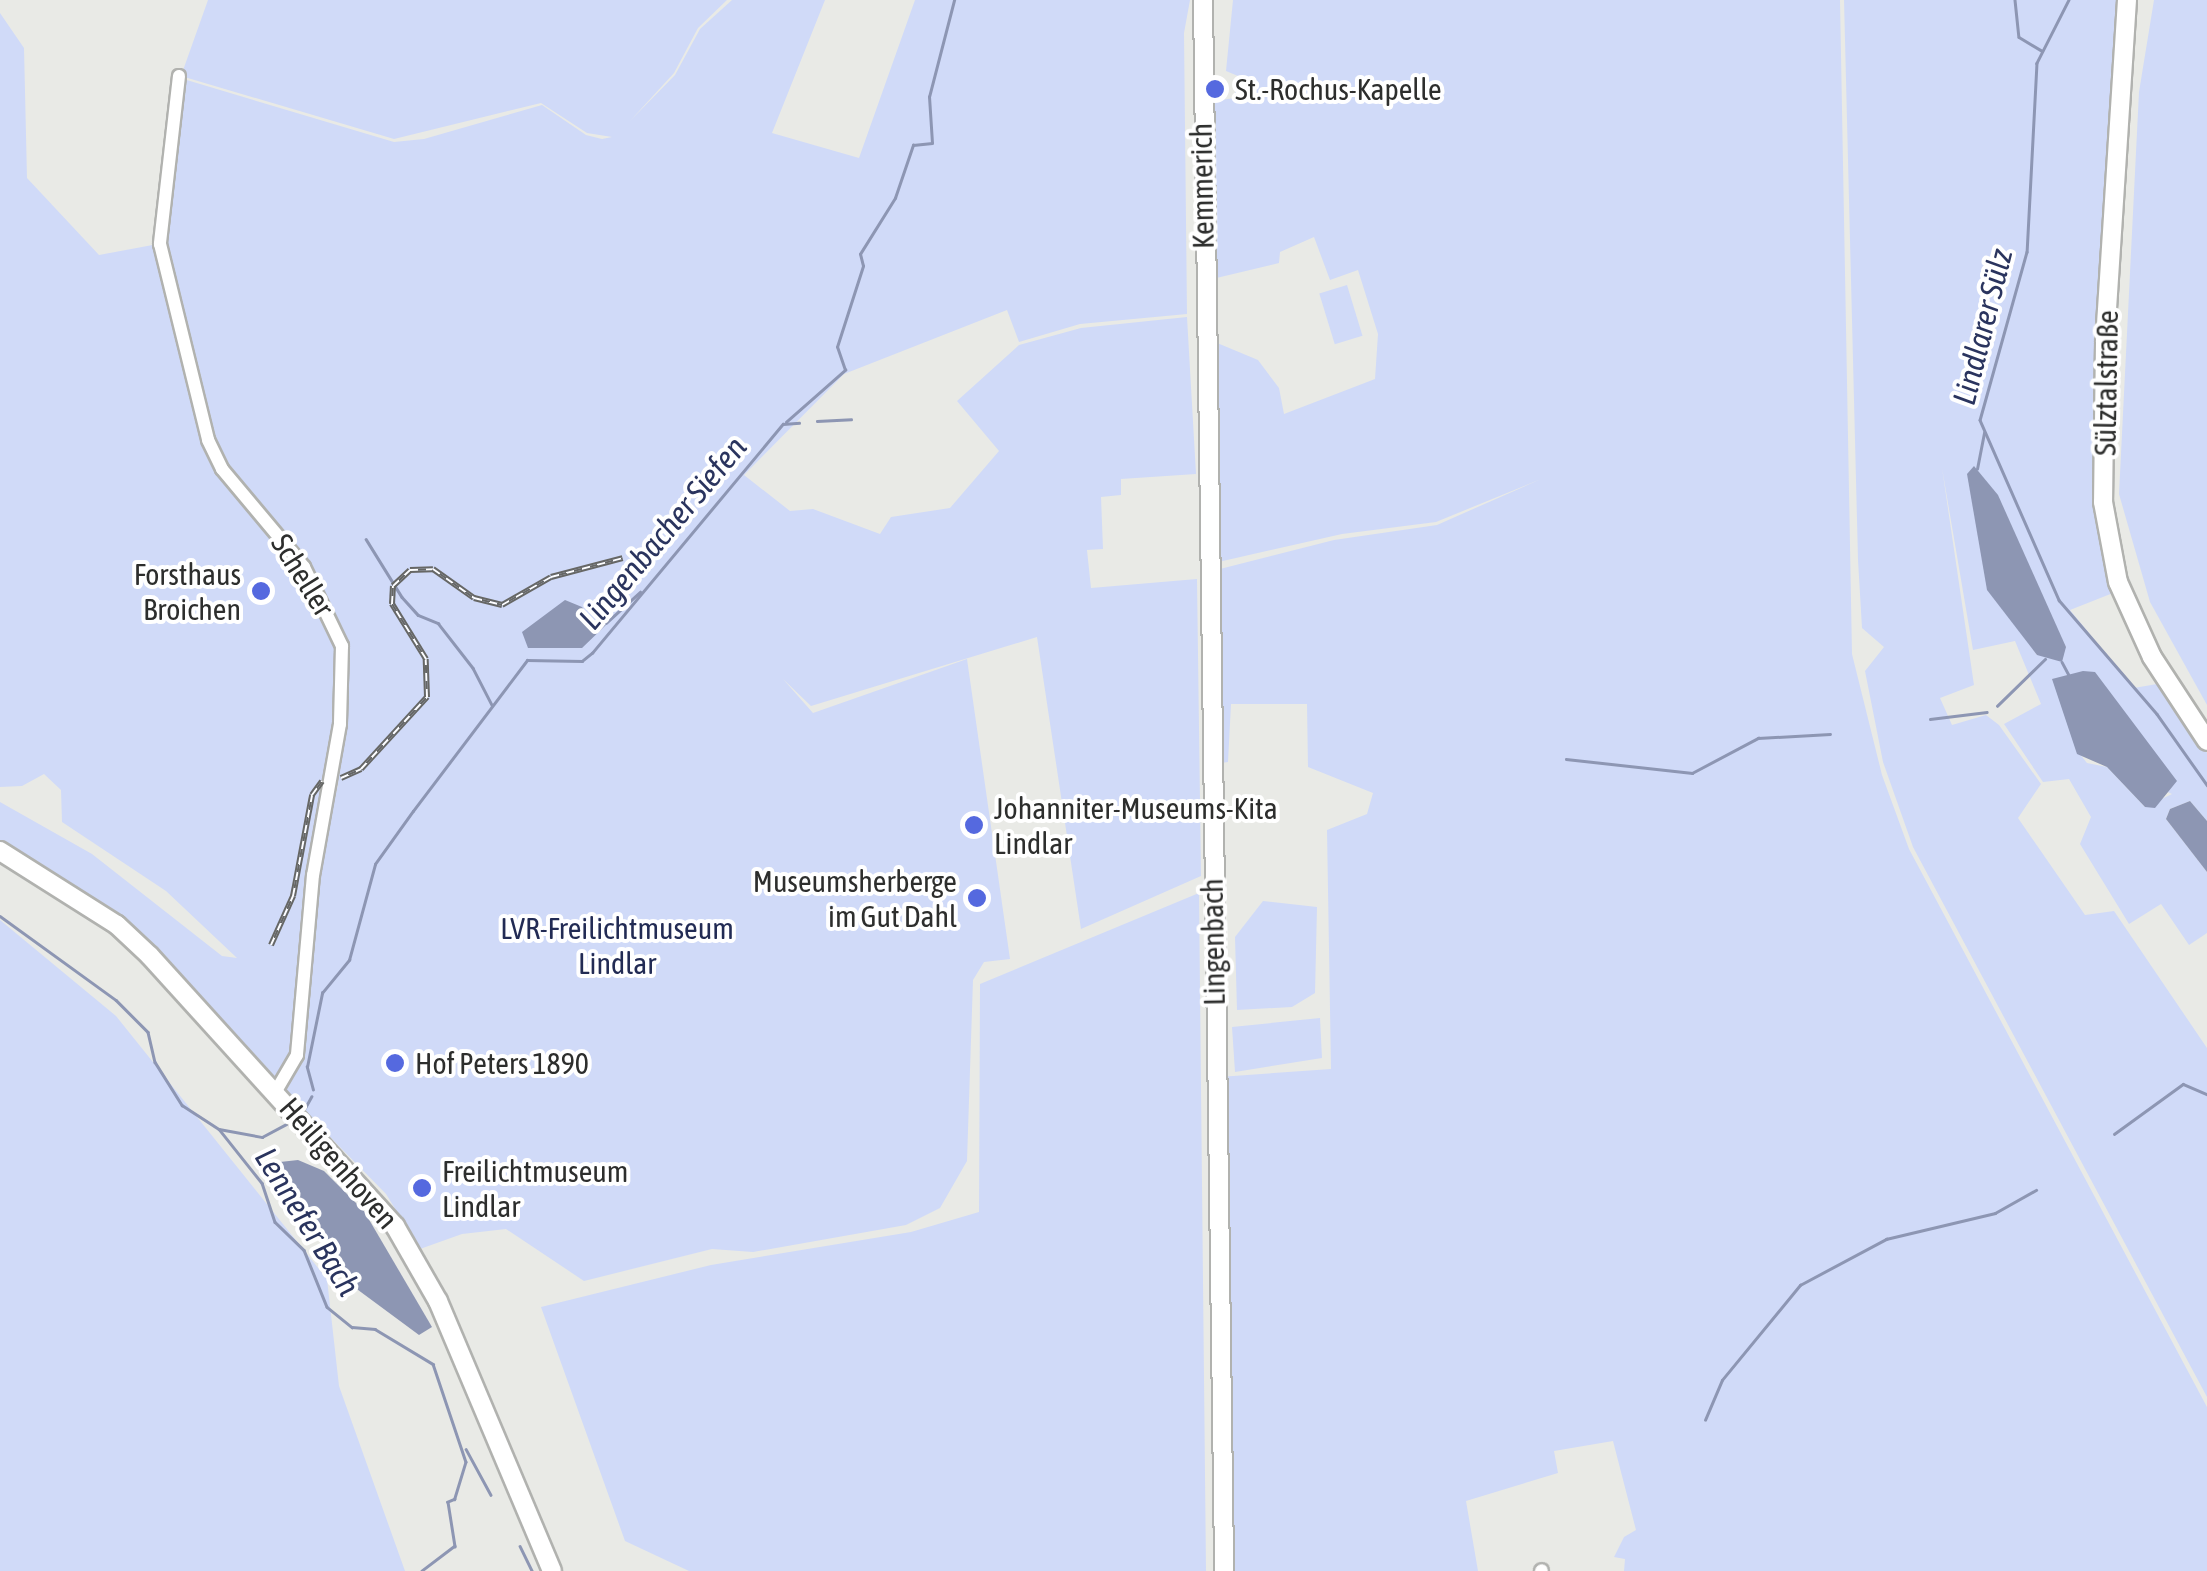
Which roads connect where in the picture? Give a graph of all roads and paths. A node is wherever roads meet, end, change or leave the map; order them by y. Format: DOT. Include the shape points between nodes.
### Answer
graph roads {
  1 [pos="1203,0"];
  2 [pos="2127,0"];
  3 [pos="179,76"];
  4 [pos="1204,313"];
  5 [pos="2207,741"];
  6 [pos="0,851"];
  7 [pos="276,1091"];
  8 [pos="552,1571"];
  9 [pos="1224,1571"];
  1 -- 4 [label="main road, Kemmerich"];
  2 -- 5 [label="main road, Sülztalstraße" via="2105,342 2104,502 2118,582 2152,657"];
  3 -- 7 [label="street, Scheller" via="160,244 208,440 222,469 304,567 342,646 340,724 312,875 297,1055"];
  4 -- 9 [label="main road, Lingenbach"];
  6 -- 7 [label="main road, Heiligenhoven" via="117,925"];
  7 -- 8 [label="main road, Heiligenhoven" via="364,1186 419,1262"];
}
